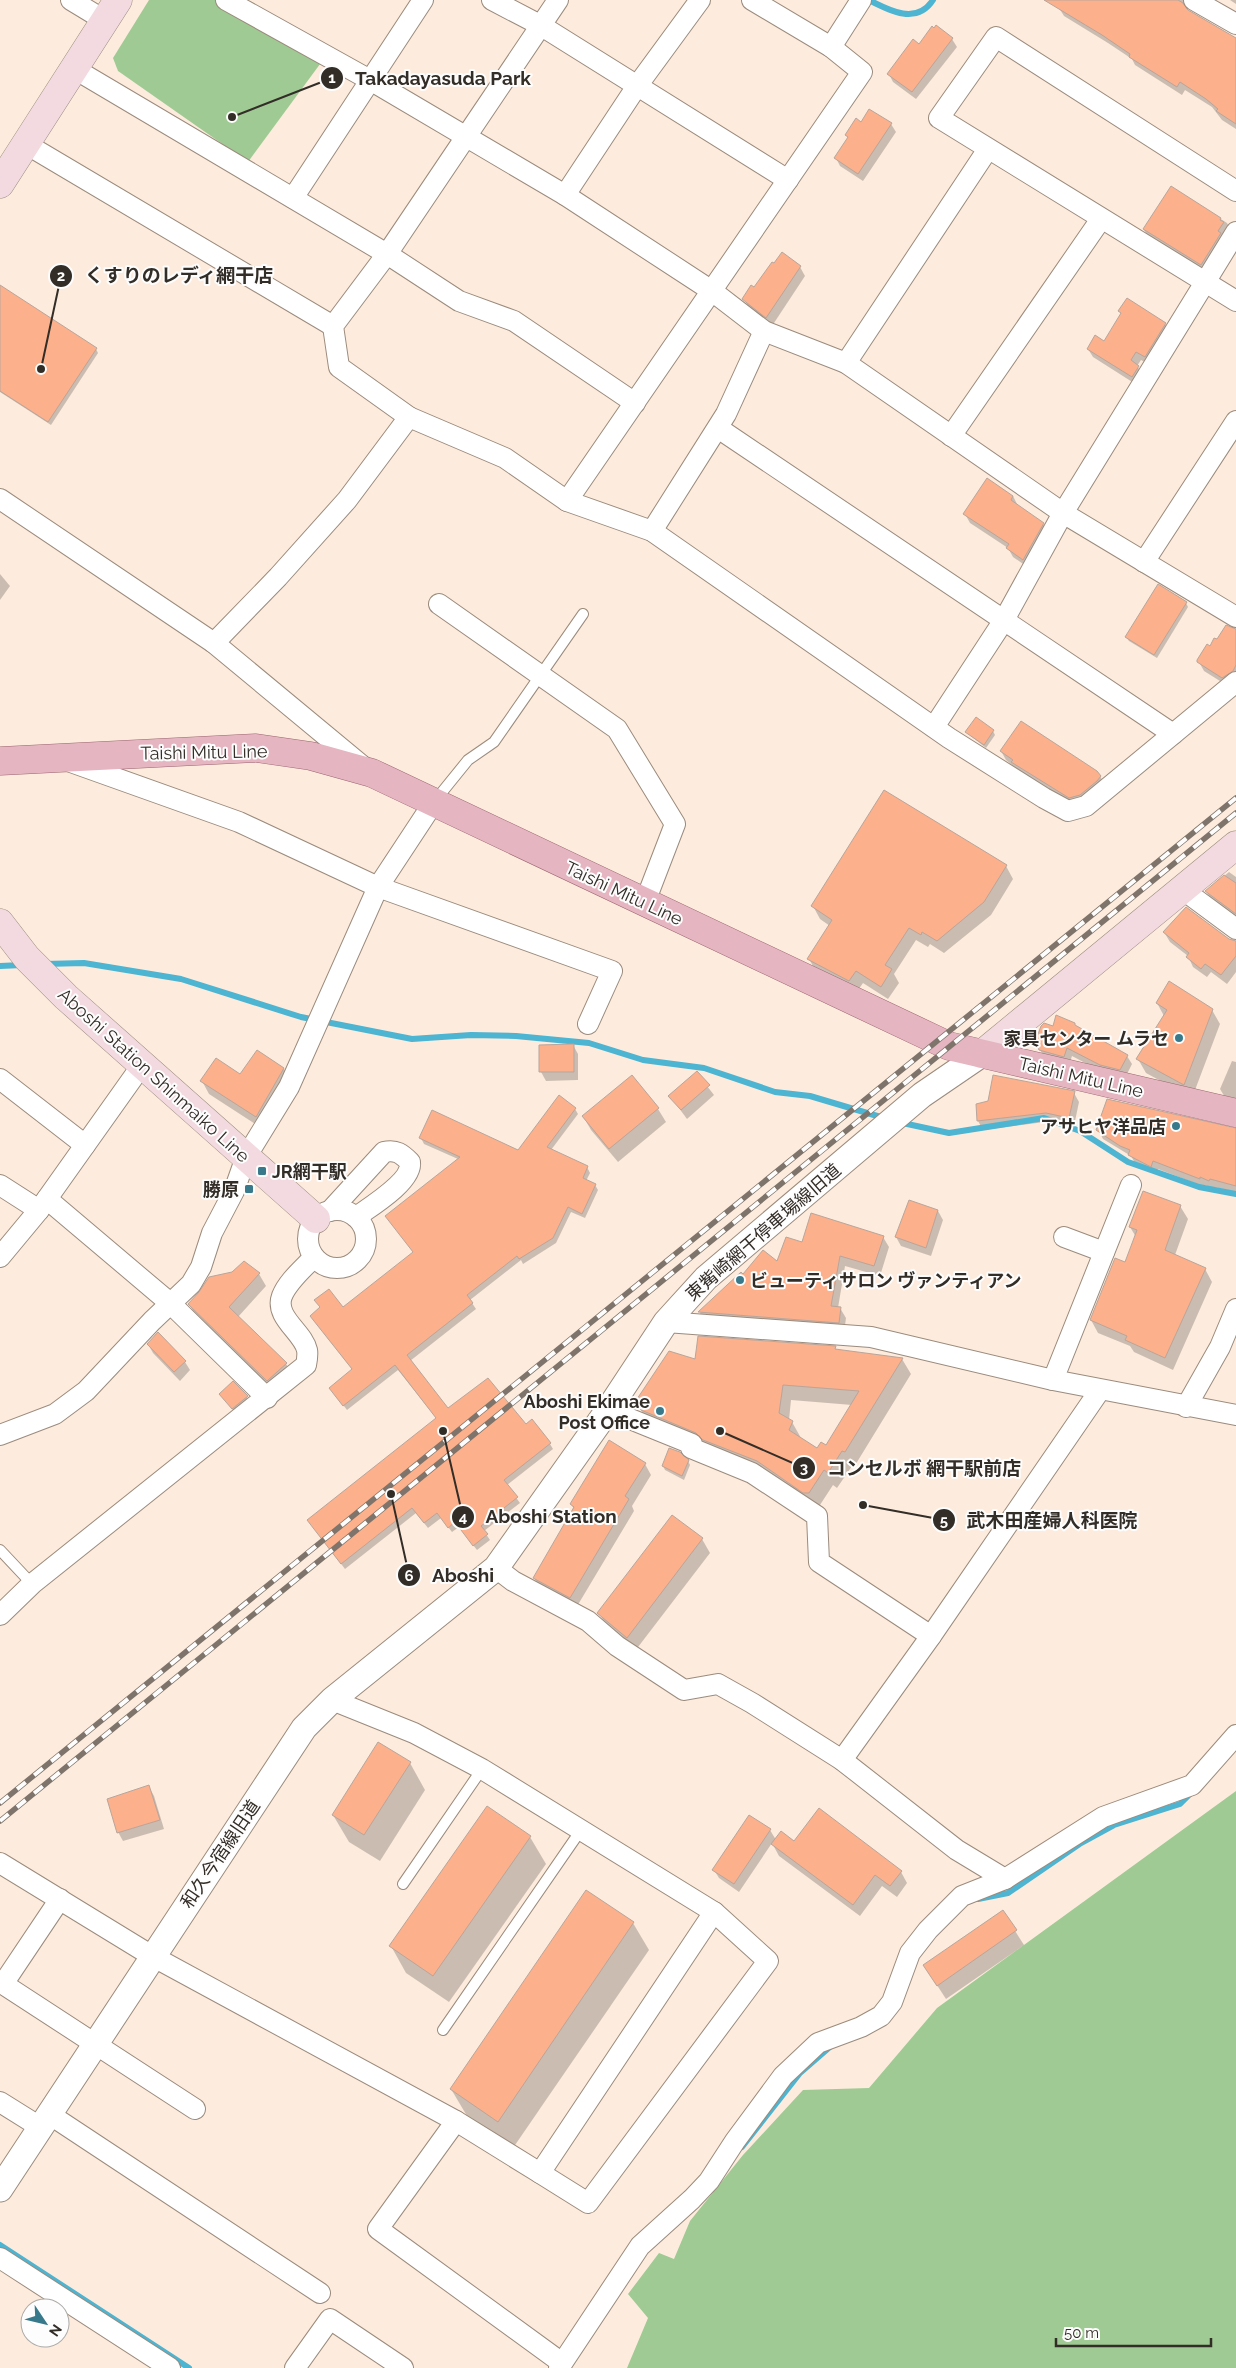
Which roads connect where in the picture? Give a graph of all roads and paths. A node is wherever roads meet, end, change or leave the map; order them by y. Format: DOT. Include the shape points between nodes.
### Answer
graph roads {
  1 [pos="71,0"];
  2 [pos="226,0"];
  3 [pos="423,0"];
  4 [pos="492,0"];
  5 [pos="558,0"];
  6 [pos="700,0"];
  7 [pos="752,0"];
  8 [pos="861,0"];
  9 [pos="1194,0"];
  10 [pos="111,10"];
  11 [pos="1236,24"];
  12 [pos="540,26"];
  13 [pos="831,47"];
  14 [pos="73,68"];
  15 [pos="370,80"];
  16 [pos="638,86"];
  17 [pos="465,137"];
  18 [pos="26,144"];
  19 [pos="988,148"];
  20 [pos="788,180"];
  21 [pos="0,184"];
  22 [pos="1236,191"];
  23 [pos="565,195"];
  24 [pos="293,198"];
  25 [pos="1101,219"];
  26 [pos="1236,232"];
  27 [pos="387,254"];
  28 [pos="1205,283"];
  29 [pos="712,291"];
  30 [pos="1236,301"];
  31 [pos="333,326"];
  32 [pos="764,331"];
  33 [pos="846,363"];
  34 [pos="635,403"];
  35 [pos="409,417"];
  36 [pos="1236,421"];
  37 [pos="718,428"];
  38 [pos="951,436"];
  39 [pos="0,499"];
  40 [pos="567,501"];
  41 [pos="1062,513"];
  42 [pos="652,531"];
  43 [pos="1144,562"];
  44 [pos="439,604"];
  45 [pos="583,614"];
  46 [pos="1236,617"];
  47 [pos="1004,620"];
  48 [pos="214,643"];
  49 [pos="541,676"];
  50 [pos="1236,682"];
  51 [pos="934,727"];
  52 [pos="1173,734"];
  53 [pos="59,757"];
  54 [pos="0,761"];
  55 [pos="372,773"];
  56 [pos="434,802"];
  57 [pos="1236,845"];
  58 [pos="378,887"];
  59 [pos="1182,890"];
  60 [pos="645,902"];
  61 [pos="0,923"];
  62 [pos="1236,929"];
  63 [pos="588,1024"];
  64 [pos="982,1054"];
  65 [pos="142,1065"];
  66 [pos="0,1078"];
  67 [pos="1236,1113"];
  68 [pos="86,1145"];
  69 [pos="246,1157"];
  70 [pos="0,1185"];
  71 [pos="1131,1185"];
  72 [pos="43,1204"];
  73 [pos="323,1215"];
  74 [pos="356,1217"];
  75 [pos="1064,1237"];
  76 [pos="1104,1252"];
  77 [pos="314,1257"];
  78 [pos="0,1258"];
  79 [pos="170,1304"];
  80 [pos="1236,1308"];
  81 [pos="666,1322"];
  82 [pos="1228,1351"];
  83 [pos="1052,1380"];
  84 [pos="1100,1390"];
  85 [pos="267,1398"];
  86 [pos="1186,1407"];
  87 [pos="608,1410"];
  88 [pos="1236,1415"];
  89 [pos="0,1435"];
  90 [pos="0,1550"];
  91 [pos="496,1568"];
  92 [pos="32,1584"];
  93 [pos="0,1615"];
  94 [pos="931,1636"];
  95 [pos="332,1700"];
  96 [pos="1236,1735"];
  97 [pos="842,1760"];
  98 [pos="482,1769"];
  99 [pos="581,1830"];
  100 [pos="0,1862"];
  101 [pos="1005,1879"];
  102 [pos="403,1884"];
  103 [pos="60,1899"];
  104 [pos="714,1912"];
  105 [pos="152,1956"];
  106 [pos="443,2030"];
  107 [pos="95,2043"];
  108 [pos="0,2102"];
  109 [pos="195,2109"];
  110 [pos="45,2120"];
  111 [pos="456,2121"];
  112 [pos="540,2172"];
  113 [pos="0,2189"];
  114 [pos="0,2258"];
  115 [pos="320,2293"];
  116 [pos="560,2366"];
  117 [pos="170,2368"];
  118 [pos="295,2368"];
  119 [pos="402,2368"];
  1 -- 10 [label="street"];
  2 -- 15 [label="street"];
  3 -- 15 [label="street"];
  4 -- 12 [label="street"];
  5 -- 12 [label="street"];
  6 -- 16 [label="street"];
  7 -- 13 [label="street"];
  8 -- 13 [label="street"];
  9 -- 11 [label="street"];
  10 -- 14 [label="main road"];
  12 -- 16 [label="street"];
  12 -- 17 [label="street"];
  13 -- 20 [label="street" via="862,72"];
  14 -- 18 [label="main road"];
  14 -- 24 [label="street"];
  15 -- 17 [label="street"];
  15 -- 24 [label="street"];
  16 -- 20 [label="street"];
  16 -- 23 [label="street"];
  17 -- 23 [label="street"];
  17 -- 27 [label="street"];
  18 -- 21 [label="main road"];
  18 -- 31 [label="street"];
  19 -- 22 [label="street" via="939,118 996,36"];
  19 -- 25 [label="street"];
  19 -- 33 [label="street"];
  20 -- 29 [label="street"];
  23 -- 29 [label="street"];
  24 -- 27 [label="street"];
  25 -- 28 [label="street"];
  25 -- 38 [label="street"];
  26 -- 28 [label="street"];
  27 -- 31 [label="street"];
  27 -- 34 [label="street" via="459,301 514,321"];
  28 -- 30 [label="street"];
  28 -- 41 [label="street"];
  29 -- 32 [label="street"];
  29 -- 34 [label="street"];
  31 -- 35 [label="street" via="339,367"];
  32 -- 33 [label="street"];
  32 -- 37 [label="street"];
  33 -- 38 [label="street"];
  34 -- 40 [label="street"];
  35 -- 40 [label="street" via="505,458"];
  35 -- 48 [label="street" via="347,500"];
  36 -- 43 [label="street"];
  37 -- 42 [label="street"];
  37 -- 47 [label="street"];
  38 -- 41 [label="street"];
  39 -- 48 [label="street"];
  40 -- 42 [label="street"];
  41 -- 43 [label="street"];
  41 -- 47 [label="street"];
  42 -- 51 [label="street"];
  43 -- 46 [label="street"];
  44 -- 49 [label="street"];
  45 -- 49 [label="lane"];
  47 -- 51 [label="street"];
  47 -- 52 [label="street"];
  48 -- 55 [label="street"];
  49 -- 56 [label="lane" via="494,742 468,760"];
  49 -- 60 [label="street" via="617,728 674,824"];
  50 -- 52 [label="street"];
  51 -- 52 [label="street" via="1068,811 1086,806"];
  53 -- 54 [label="main road, Taishi Mitu Line"];
  53 -- 55 [label="main road, Taishi Mitu Line" via="256,748 311,756"];
  53 -- 58 [label="street" via="239,822"];
  55 -- 56 [label="main road, Taishi Mitu Line"];
  56 -- 58 [label="street"];
  56 -- 60 [label="main road, Taishi Mitu Line"];
  57 -- 59 [label="main road"];
  58 -- 63 [label="street" via="612,971"];
  58 -- 69 [label="street" via="289,1087"];
  59 -- 62 [label="street"];
  59 -- 64 [label="main road"];
  60 -- 64 [label="main road, Taishi Mitu Line" via="949,1046"];
  61 -- 65 [label="main road, Aboshi Station Shinmaiko Line" via="27,958 66,997"];
  64 -- 67 [label="main road, Taishi Mitu Line"];
  64 -- 81 [label="street, 東觜崎網干停車場線旧道" via="922,1095 728,1259"];
  65 -- 68 [label="street"];
  65 -- 69 [label="main road, Aboshi Station Shinmaiko Line"];
  66 -- 68 [label="street"];
  68 -- 72 [label="street"];
  69 -- 73 [label="main road, Aboshi Station Shinmaiko Line"];
  69 -- 79 [label="street" via="234,1191 212,1233 201,1267 192,1284"];
  70 -- 72 [label="street"];
  71 -- 76 [label="street"];
  72 -- 78 [label="street"];
  72 -- 79 [label="street"];
  73 -- 74 [label="street" via="348,1212"];
  73 -- 74 [label="street" via="384,1152 400,1153 410,1162 405,1178"];
  73 -- 77 [label="street" via="308,1233"];
  74 -- 77 [label="street" via="362,1225 365,1243 357,1260 348,1265 330,1267"];
  75 -- 76 [label="street"];
  76 -- 83 [label="street"];
  77 -- 85 [label="street" via="288,1284 281,1298 283,1314 305,1343 308,1352 306,1365"];
  79 -- 85 [label="street"];
  79 -- 89 [label="street" via="86,1391 55,1414"];
  80 -- 82 [label="street"];
  81 -- 83 [label="street" via="871,1337"];
  81 -- 87 [label="street, 東觜崎網干停車場線旧道"];
  82 -- 86 [label="street"];
  83 -- 84 [label="street"];
  84 -- 86 [label="street"];
  84 -- 94 [label="street"];
  85 -- 92 [label="street"];
  86 -- 88 [label="street"];
  87 -- 91 [label="street, 東觜崎網干停車場線旧道"];
  87 -- 94 [label="street" via="692,1444 691,1448 752,1473 817,1516 819,1562"];
  90 -- 92 [label="lane"];
  91 -- 95 [label="street, 和久今宿線旧道"];
  91 -- 97 [label="street" via="513,1581 588,1621 617,1646 684,1690 718,1684"];
  92 -- 93 [label="street"];
  94 -- 97 [label="street"];
  95 -- 98 [label="street" via="414,1733"];
  95 -- 105 [label="street, 和久今宿線旧道" via="304,1728"];
  96 -- 101 [label="street" via="1192,1785 1104,1817"];
  97 -- 101 [label="street" via="957,1850"];
  98 -- 99 [label="street"];
  98 -- 102 [label="lane"];
  99 -- 104 [label="street"];
  99 -- 106 [label="lane"];
  100 -- 103 [label="street"];
  101 -- 116 [label="street" via="962,1896 928,1930 910,1953 892,2002 881,2016 818,2043 783,2076 709,2180 640,2246"];
  103 -- 105 [label="street"];
  103 -- 107 [label="street" via="3,1984"];
  104 -- 112 [label="street"];
  104 -- 112 [label="street" via="768,1961 588,2203"];
  105 -- 107 [label="street, 和久今宿線旧道"];
  105 -- 111 [label="street"];
  107 -- 109 [label="street"];
  107 -- 110 [label="street, 和久今宿線旧道"];
  108 -- 110 [label="street"];
  110 -- 113 [label="street, 和久今宿線旧道"];
  110 -- 115 [label="street"];
  111 -- 112 [label="street"];
  111 -- 116 [label="street" via="378,2229"];
  114 -- 117 [label="street"];
  118 -- 119 [label="street" via="330,2319"];
}
